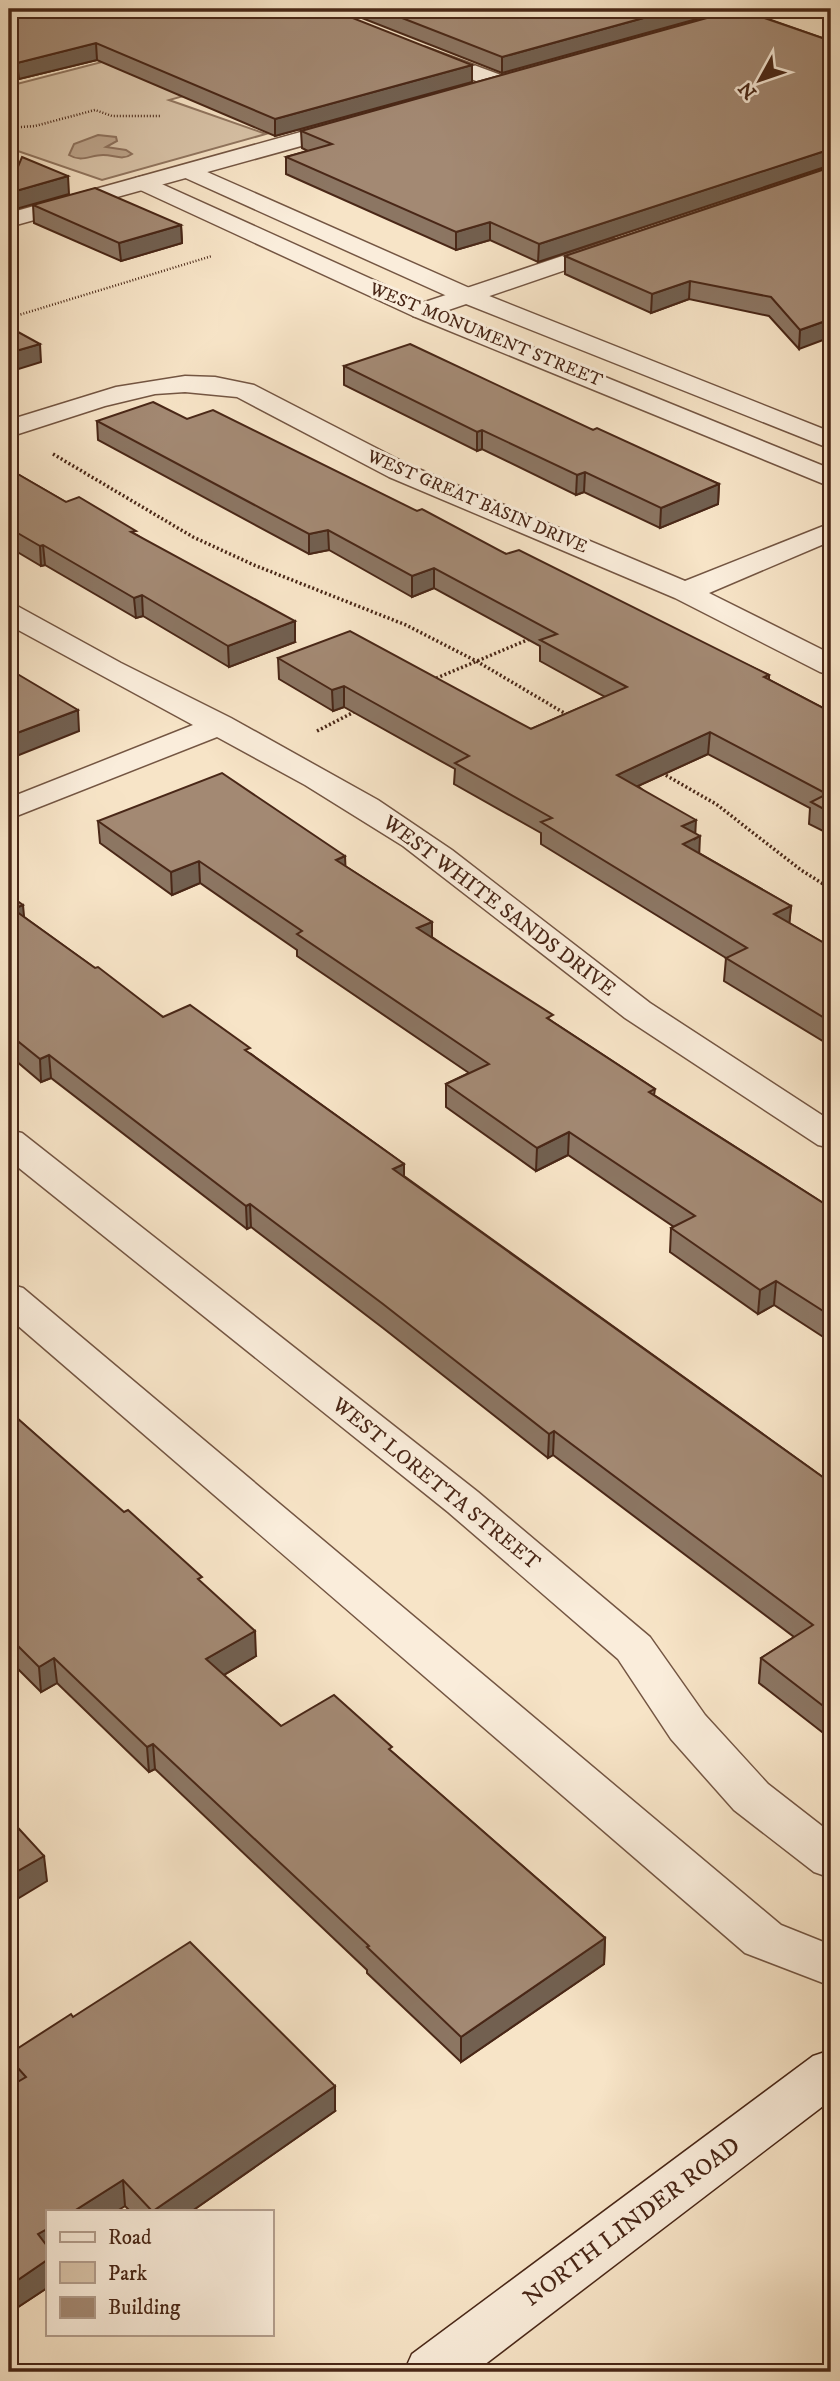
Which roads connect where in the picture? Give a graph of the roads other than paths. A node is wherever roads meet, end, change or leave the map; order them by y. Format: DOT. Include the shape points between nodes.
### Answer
graph roads {
  1 [pos="402,44"];
  2 [pos="527,76"];
  3 [pos="501,83"];
  4 [pos="474,91"];
  5 [pos="368,121"];
  6 [pos="189,171"];
  7 [pos="144,183"];
  8 [pos="9,220"];
  9 [pos="635,239"];
  10 [pos="465,295"];
  11 [pos="422,310"];
  12 [pos="9,429"];
  13 [pos="831,441"];
  14 [pos="831,479"];
  15 [pos="831,531"];
  16 [pos="685,592"];
  17 [pos="9,613"];
  18 [pos="831,666"];
  19 [pos="220,725"];
  20 [pos="9,808"];
  21 [pos="831,1138"];
  22 [pos="9,1141"];
  23 [pos="9,1297"];
  24 [pos="831,1859"];
  25 [pos="831,1966"];
  26 [pos="831,2071"];
  27 [pos="432,2372"];
  1 -- 3 [label="street"];
  2 -- 3 [label="street"];
  3 -- 4 [label="street"];
  5 -- 6 [label="street"];
  6 -- 7 [label="street"];
  6 -- 10 [label="street, WEST MONUMENT STREET"];
  7 -- 8 [label="street"];
  7 -- 11 [label="street, WEST MONUMENT STREET"];
  9 -- 10 [label="street"];
  10 -- 11 [label="street"];
  10 -- 13 [label="street, WEST MONUMENT STREET"];
  11 -- 14 [label="street, WEST MONUMENT STREET"];
  12 -- 16 [label="street, WEST GREAT BASIN DRIVE" via="135,389 192,382 221,384 245,391 399,471"];
  15 -- 16 [label="street"];
  16 -- 18 [label="street, WEST GREAT BASIN DRIVE"];
  17 -- 19 [label="street, WEST WHITE SANDS DRIVE" via="74,652"];
  19 -- 20 [label="street"];
  19 -- 21 [label="street, WEST WHITE SANDS DRIVE" via="324,780 416,839 609,990"];
  22 -- 24 [label="street, WEST LORETTA STREET" via="463,1502 635,1648 688,1727 751,1797"];
  23 -- 25 [label="street" via="763,1939"];
  26 -- 27 [label="street, NORTH LINDER ROAD"];
}
